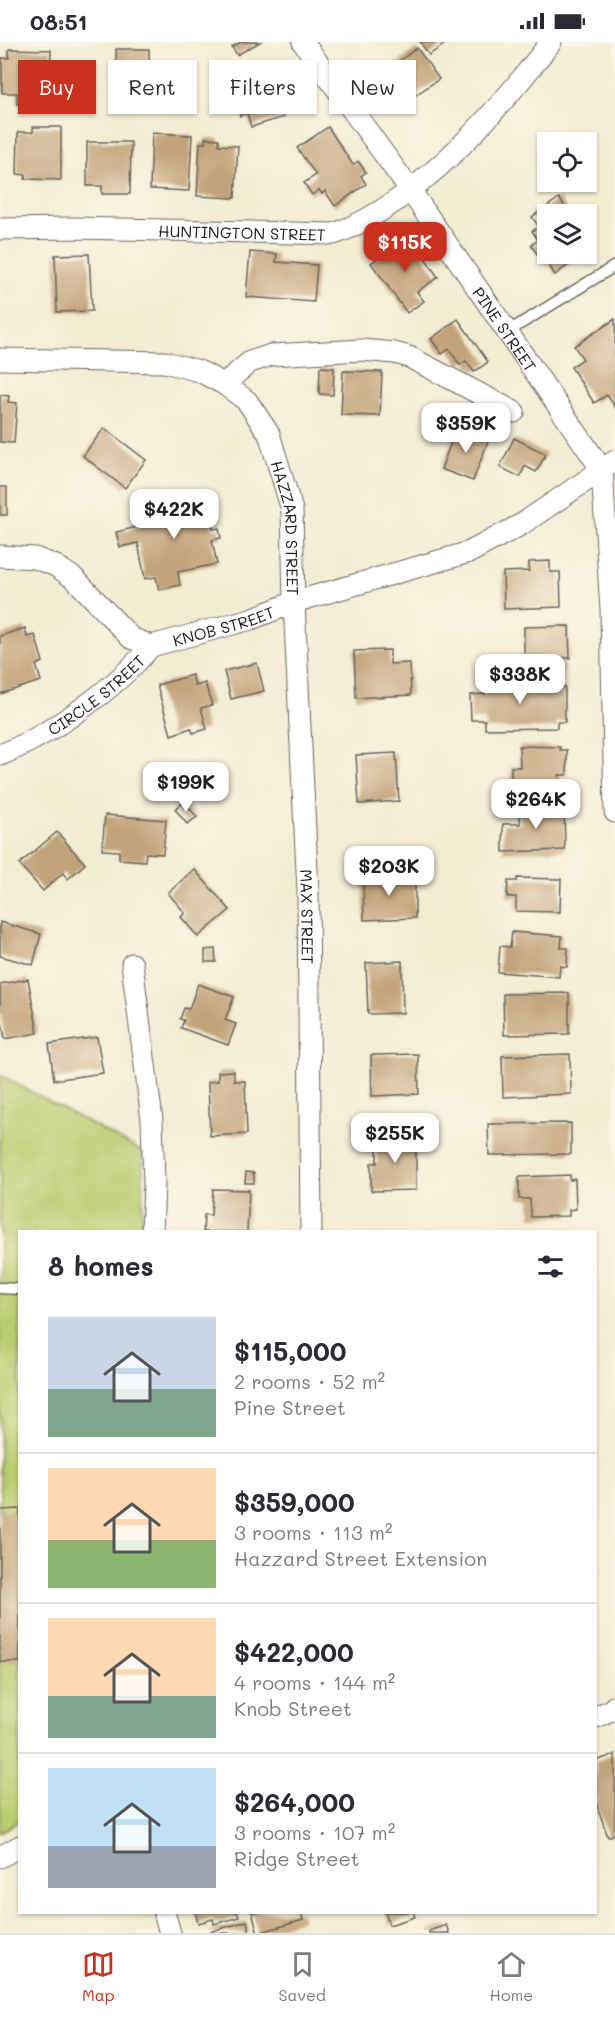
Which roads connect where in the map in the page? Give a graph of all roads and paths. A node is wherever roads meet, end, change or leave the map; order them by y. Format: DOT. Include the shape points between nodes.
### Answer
graph roads {
  1 [pos="303,42"];
  2 [pos="551,42"];
  3 [pos="410,190"];
  4 [pos="0,230"];
  5 [pos="615,266"];
  6 [pos="507,332"];
  7 [pos="0,359"];
  8 [pos="224,384"];
  9 [pos="514,412"];
  10 [pos="608,466"];
  11 [pos="0,556"];
  12 [pos="294,602"];
  13 [pos="151,646"];
  14 [pos="0,755"];
  15 [pos="615,812"];
  16 [pos="132,964"];
  17 [pos="152,1230"];
  18 [pos="311,1230"];
  19 [pos="0,1288"];
  20 [pos="18,1289"];
  21 [pos="18,1847"];
  22 [pos="0,1857"];
  23 [pos="165,1914"];
  24 [pos="170,1933"];
  1 -- 3 [label="street, PINE STREET"];
  2 -- 3 [label="street, HUNTINGTON STREET" via="482,124"];
  3 -- 4 [label="street, HUNTINGTON STREET" via="353,227 333,234"];
  3 -- 6 [label="street, PINE STREET"];
  5 -- 6 [label="lane"];
  6 -- 10 [label="street, PINE STREET"];
  7 -- 8 [label="street, HAZZARD STREET" via="165,362 199,371"];
  8 -- 9 [label="street" via="250,362 271,355 362,350 395,353"];
  8 -- 12 [label="street, HAZZARD STREET" via="247,401 270,434 292,510"];
  10 -- 12 [label="street, HAZZARD STREET" via="522,524 470,552"];
  10 -- 15 [label="street"];
  11 -- 13 [label="street, CIRCLE STREET" via="35,558 56,566 75,579 131,638"];
  12 -- 13 [label="street, KNOB STREET" via="251,619"];
  12 -- 18 [label="street, MAX STREET" via="308,892"];
  13 -- 14 [label="street, CIRCLE STREET" via="102,692 49,730"];
  16 -- 17 [label="street" via="152,1120"];
  19 -- 20 [label="lane"];
  21 -- 22 [label="street"];
  23 -- 24 [label="street"];
}
